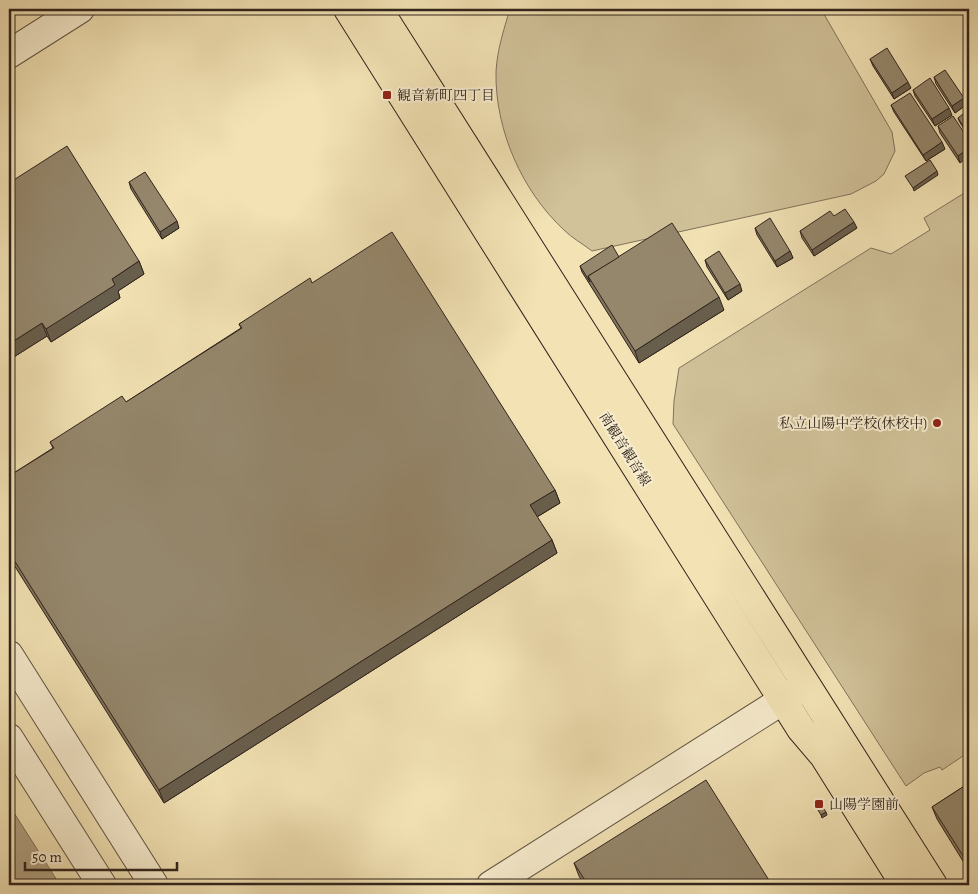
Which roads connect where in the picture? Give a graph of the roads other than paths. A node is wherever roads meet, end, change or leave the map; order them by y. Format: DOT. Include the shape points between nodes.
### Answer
graph roads {
  1 [pos="80,9"];
  2 [pos="348,9"];
  3 [pos="378,9"];
  4 [pos="9,54"];
  5 [pos="9,655"];
  6 [pos="807,686"];
  7 [pos="784,700"];
  8 [pos="9,738"];
  9 [pos="102,885"];
  10 [pos="154,885"];
  11 [pos="491,885"];
  12 [pos="905,885"];
  13 [pos="933,885"];
  1 -- 4 [label="street"];
  2 -- 7 [label="main road, 南観音観音線"];
  3 -- 6 [label="main road, 南観音観音線"];
  5 -- 10 [label="street"];
  6 -- 7 [label="street"];
  6 -- 13 [label="main road, 南観音観音線"];
  7 -- 11 [label="street"];
  7 -- 12 [label="main road, 南観音観音線" via="801,729 824,756"];
  8 -- 9 [label="street"];
}
